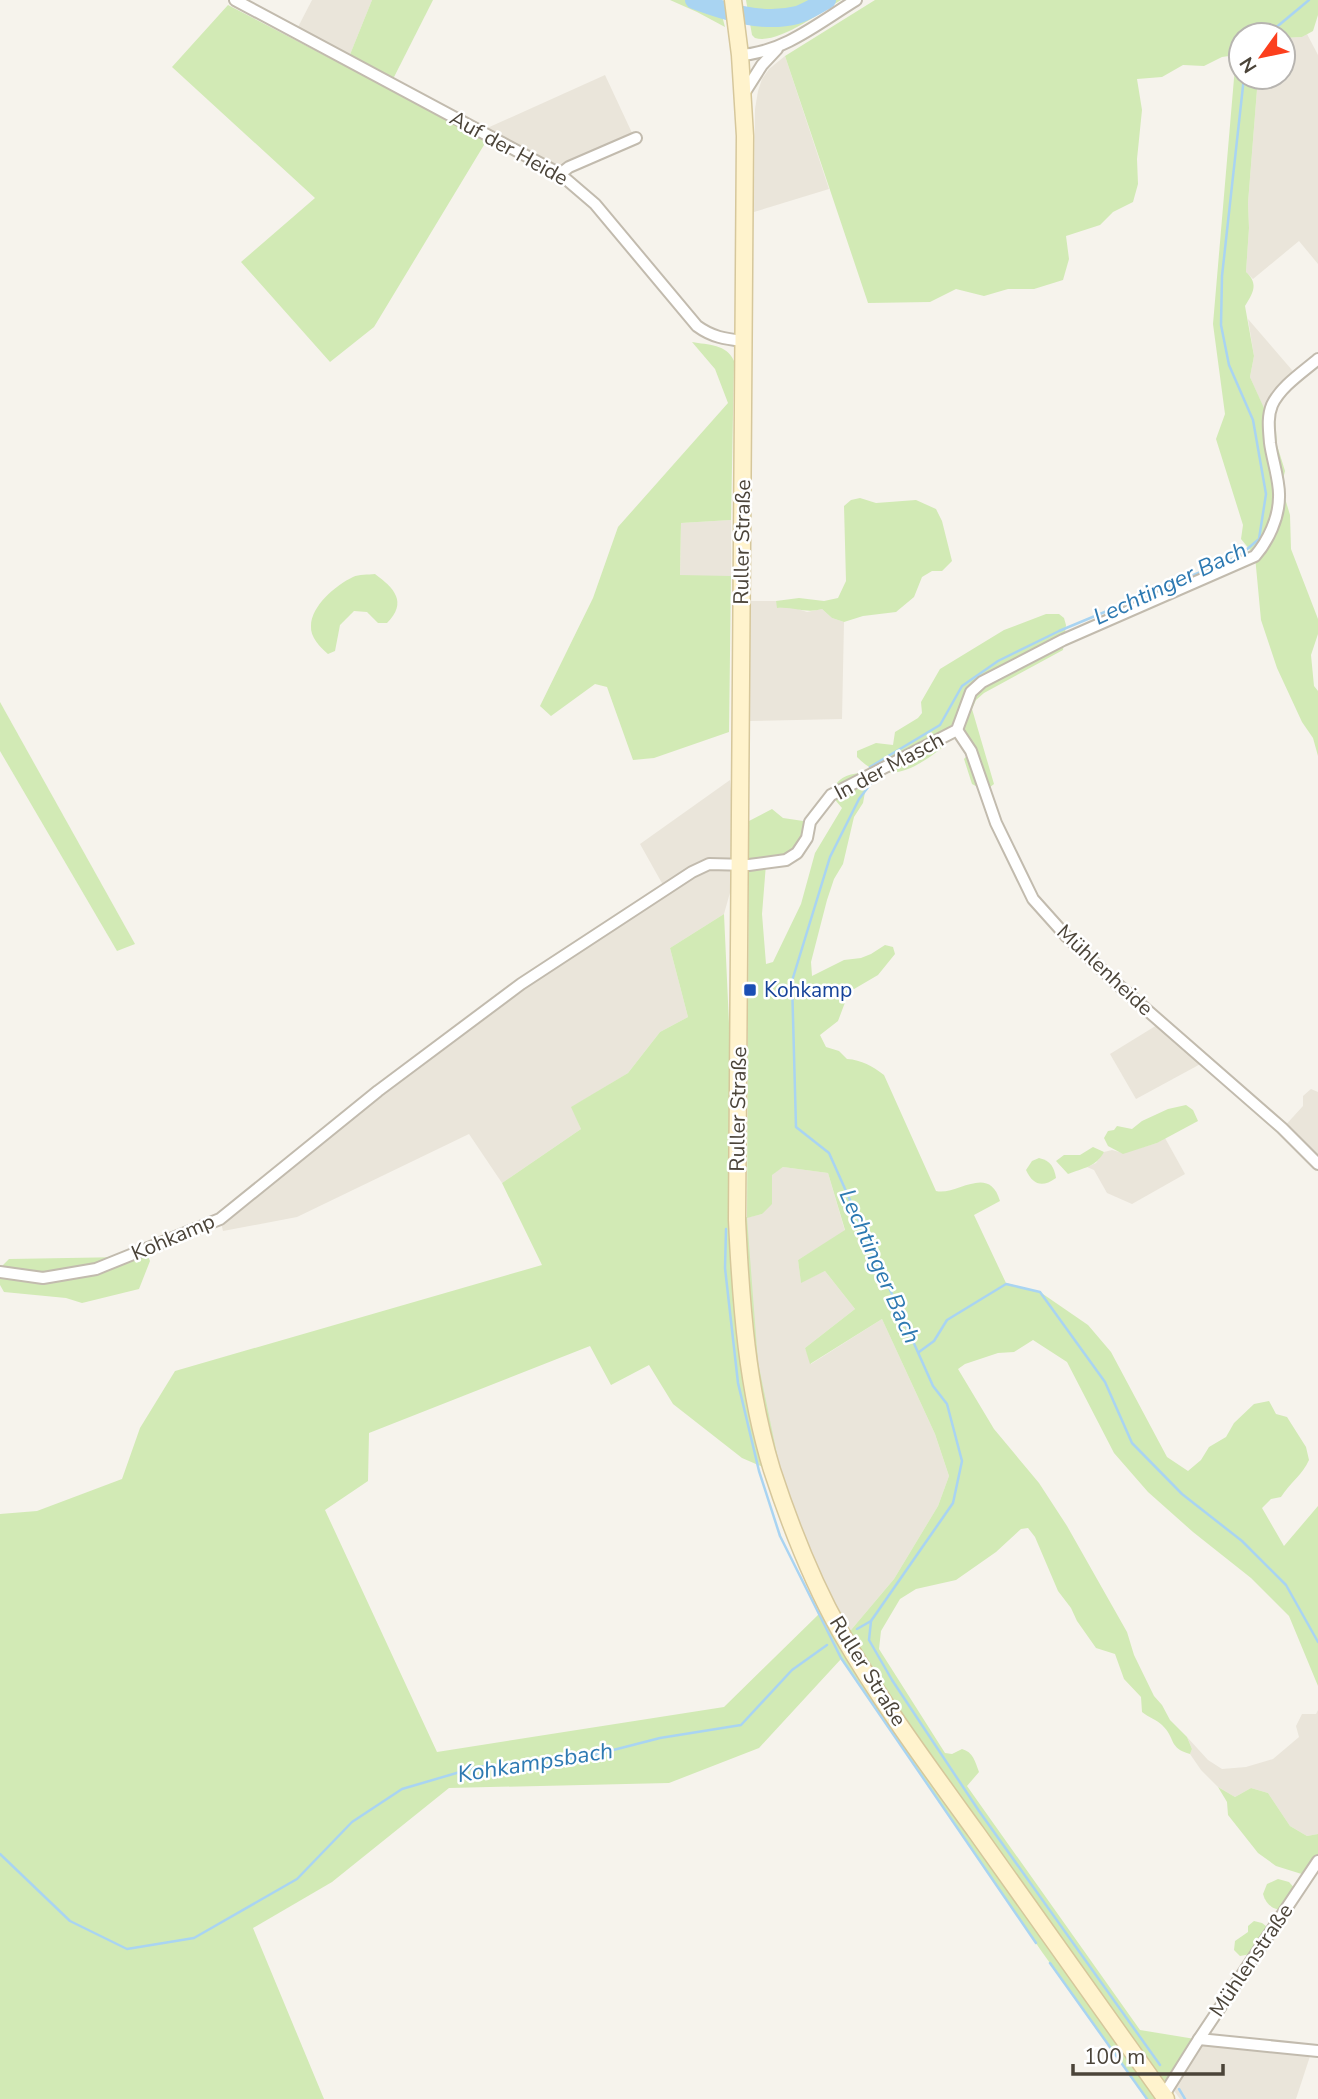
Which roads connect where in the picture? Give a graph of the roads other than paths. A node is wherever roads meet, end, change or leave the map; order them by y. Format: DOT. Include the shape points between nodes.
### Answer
graph roads {
  1 [pos="235,0"];
  2 [pos="733,0"];
  3 [pos="856,0"];
  4 [pos="782,45"];
  5 [pos="740,55"];
  6 [pos="743,95"];
  7 [pos="636,138"];
  8 [pos="560,174"];
  9 [pos="743,341"];
  10 [pos="1318,359"];
  11 [pos="957,730"];
  12 [pos="738,864"];
  13 [pos="1318,1164"];
  14 [pos="0,1272"];
  15 [pos="1318,1861"];
  16 [pos="1199,2039"];
  17 [pos="1318,2051"];
  18 [pos="1164,2098"];
  1 -- 8 [label="street, Auf der Heide"];
  2 -- 5 [label="main road, Ruller Straße"];
  3 -- 4 [label="street"];
  4 -- 5 [label="street"];
  4 -- 6 [label="street"];
  5 -- 6 [label="main road, Ruller Straße"];
  6 -- 9 [label="main road, Ruller Straße"];
  7 -- 8 [label="street"];
  8 -- 9 [label="street, Auf der Heide" via="595,204 697,326 720,339"];
  9 -- 12 [label="main road, Ruller Straße"];
  10 -- 11 [label="street, In der Masch" via="1272,404 1269,434 1279,497 1271,531 1255,556 1063,640 982,682 971,692"];
  11 -- 12 [label="street, In der Masch" via="831,795 810,822 797,853 786,860"];
  11 -- 13 [label="street, Mühlenheide" via="971,751 996,823 1033,899 1116,983"];
  12 -- 14 [label="street, Kohkamp" via="709,864 692,872 521,984 220,1219 96,1269 44,1278"];
  12 -- 18 [label="main road, Ruller Straße" via="740,1268 747,1356 772,1471 828,1608 863,1668"];
  15 -- 16 [label="street, Mühlenstraße"];
  16 -- 17 [label="street"];
  16 -- 18 [label="street, Mühlenstraße"];
}
